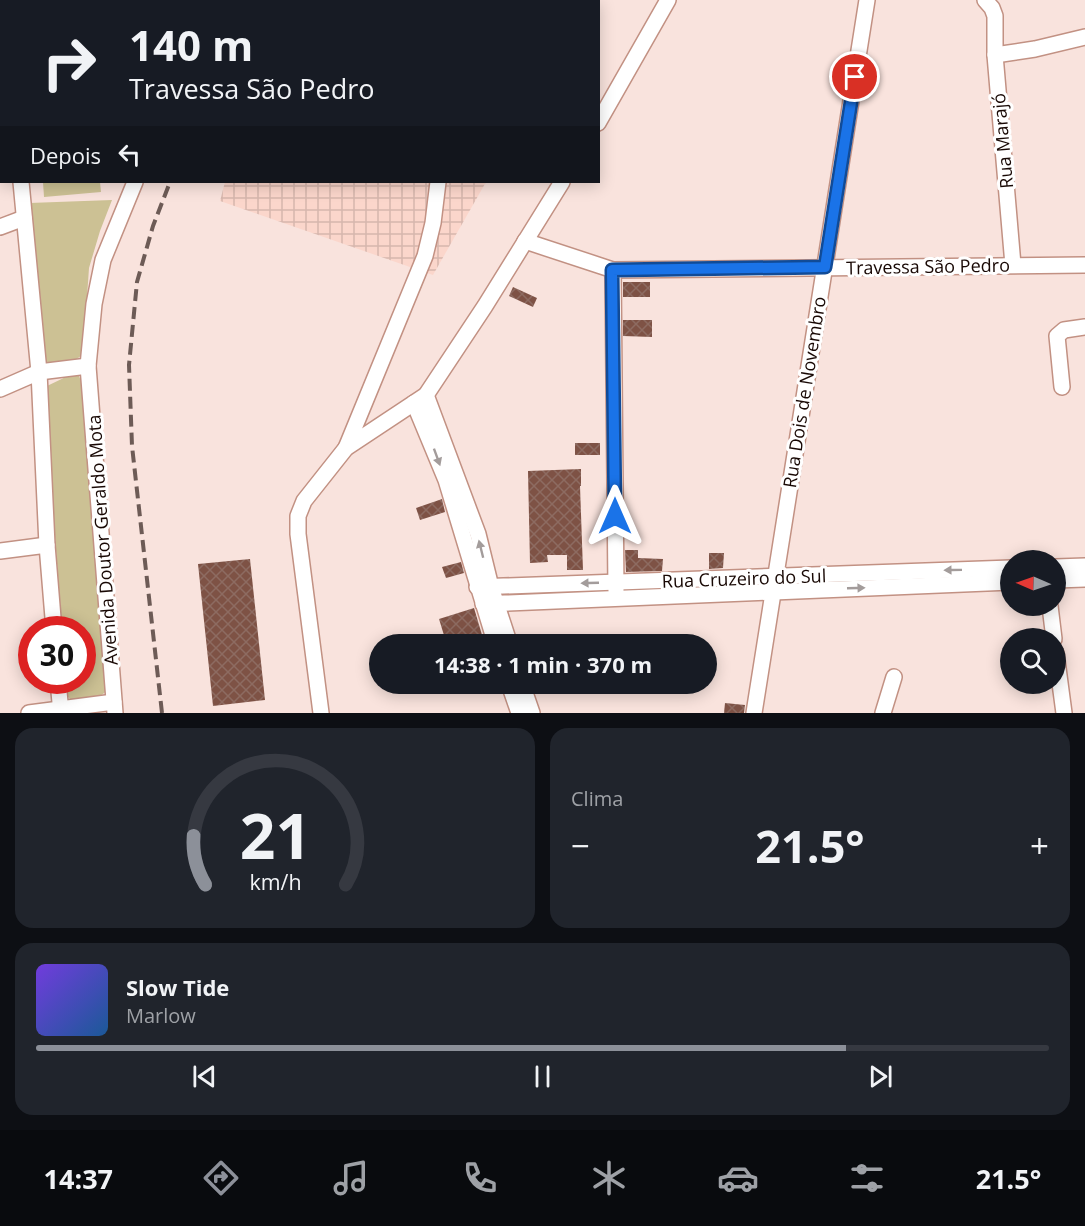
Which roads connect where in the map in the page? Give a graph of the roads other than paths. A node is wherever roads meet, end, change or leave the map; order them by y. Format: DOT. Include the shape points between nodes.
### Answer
graph roads {
  1 [pos="668,0"];
  2 [pos="867,0"];
  3 [pos="986,0"];
  4 [pos="1085,38"];
  5 [pos="995,55"];
  6 [pos="600,119"];
  7 [pos="21,183"];
  8 [pos="135,183"];
  9 [pos="438,183"];
  10 [pos="561,183"];
  11 [pos="24,218"];
  12 [pos="0,227"];
  13 [pos="525,240"];
  14 [pos="1013,265"];
  15 [pos="1085,265"];
  16 [pos="825,267"];
  17 [pos="612,270"];
  18 [pos="1085,327"];
  19 [pos="88,366"];
  20 [pos="39,372"];
  21 [pos="1062,387"];
  22 [pos="0,388"];
  23 [pos="420,399"];
  24 [pos="346,448"];
  25 [pos="47,545"];
  26 [pos="0,551"];
  27 [pos="1085,566"];
  28 [pos="1066,567"];
  29 [pos="1000,569"];
  30 [pos="904,579"];
  31 [pos="1085,579"];
  32 [pos="1066,580"];
  33 [pos="615,582"];
  34 [pos="1000,582"];
  35 [pos="774,584"];
  36 [pos="484,587"];
  37 [pos="616,599"];
  38 [pos="490,604"];
  39 [pos="53,616"];
  40 [pos="494,634"];
  41 [pos="505,634"];
  42 [pos="894,677"];
  43 [pos="59,694"];
  44 [pos="512,694"];
  45 [pos="525,694"];
  46 [pos="1062,694"];
  47 [pos="114,707"];
  48 [pos="61,711"];
  49 [pos="29,713"];
  50 [pos="321,713"];
  51 [pos="519,713"];
  52 [pos="526,713"];
  53 [pos="532,713"];
  54 [pos="754,713"];
  55 [pos="883,713"];
  56 [pos="1064,713"];
  1 -- 6 [label="street"];
  2 -- 16 [label="street, Rua Dois de Novembro"];
  3 -- 5 [label="street, Rua Marajó" via="995,16"];
  4 -- 5 [label="street"];
  5 -- 14 [label="street, Rua Marajó"];
  7 -- 11 [label="street"];
  8 -- 19 [label="street, Avenida Doutor Geraldo Mota" via="103,260"];
  9 -- 24 [label="street" via="425,256"];
  10 -- 13 [label="street"];
  11 -- 12 [label="street"];
  11 -- 20 [label="street"];
  13 -- 17 [label="street, Travessa São Pedro"];
  13 -- 23 [label="street"];
  14 -- 15 [label="street, Travessa São Pedro"];
  14 -- 16 [label="street, Travessa São Pedro"];
  16 -- 17 [label="street, Travessa São Pedro"];
  16 -- 35 [label="street, Rua Dois de Novembro"];
  17 -- 33 [label="street"];
  18 -- 21 [label="street" via="1064,330 1057,336"];
  19 -- 20 [label="street"];
  19 -- 47 [label="street, Avenida Doutor Geraldo Mota"];
  20 -- 22 [label="street"];
  20 -- 25 [label="street"];
  23 -- 24 [label="street"];
  23 -- 36 [label="street" via="478,534"];
  24 -- 50 [label="street" via="304,501 298,516"];
  25 -- 26 [label="street"];
  25 -- 39 [label="street"];
  27 -- 28 [label="street"];
  29 -- 30 [label="street, Rua Cruzeiro do Sul, one-way"];
  30 -- 34 [label="street, Rua Cruzeiro do Sul"];
  30 -- 35 [label="street, Rua Cruzeiro do Sul"];
  31 -- 32 [label="street"];
  33 -- 35 [label="street, Rua Cruzeiro do Sul"];
  33 -- 36 [label="street, Rua Cruzeiro do Sul, one-way"];
  33 -- 37 [label="street"];
  35 -- 37 [label="street, Rua Cruzeiro do Sul"];
  35 -- 54 [label="street, Rua Dois de Novembro"];
  36 -- 38 [label="street"];
  37 -- 38 [label="street, Rua Cruzeiro do Sul"];
  38 -- 40 [label="street"];
  38 -- 41 [label="street"];
  42 -- 55 [label="street"];
  43 -- 48 [label="street"];
  44 -- 51 [label="street"];
  45 -- 53 [label="street"];
  46 -- 56 [label="street"];
  47 -- 48 [label="street"];
  48 -- 49 [label="street"];
  52 -- 53 [label="street"];
}
